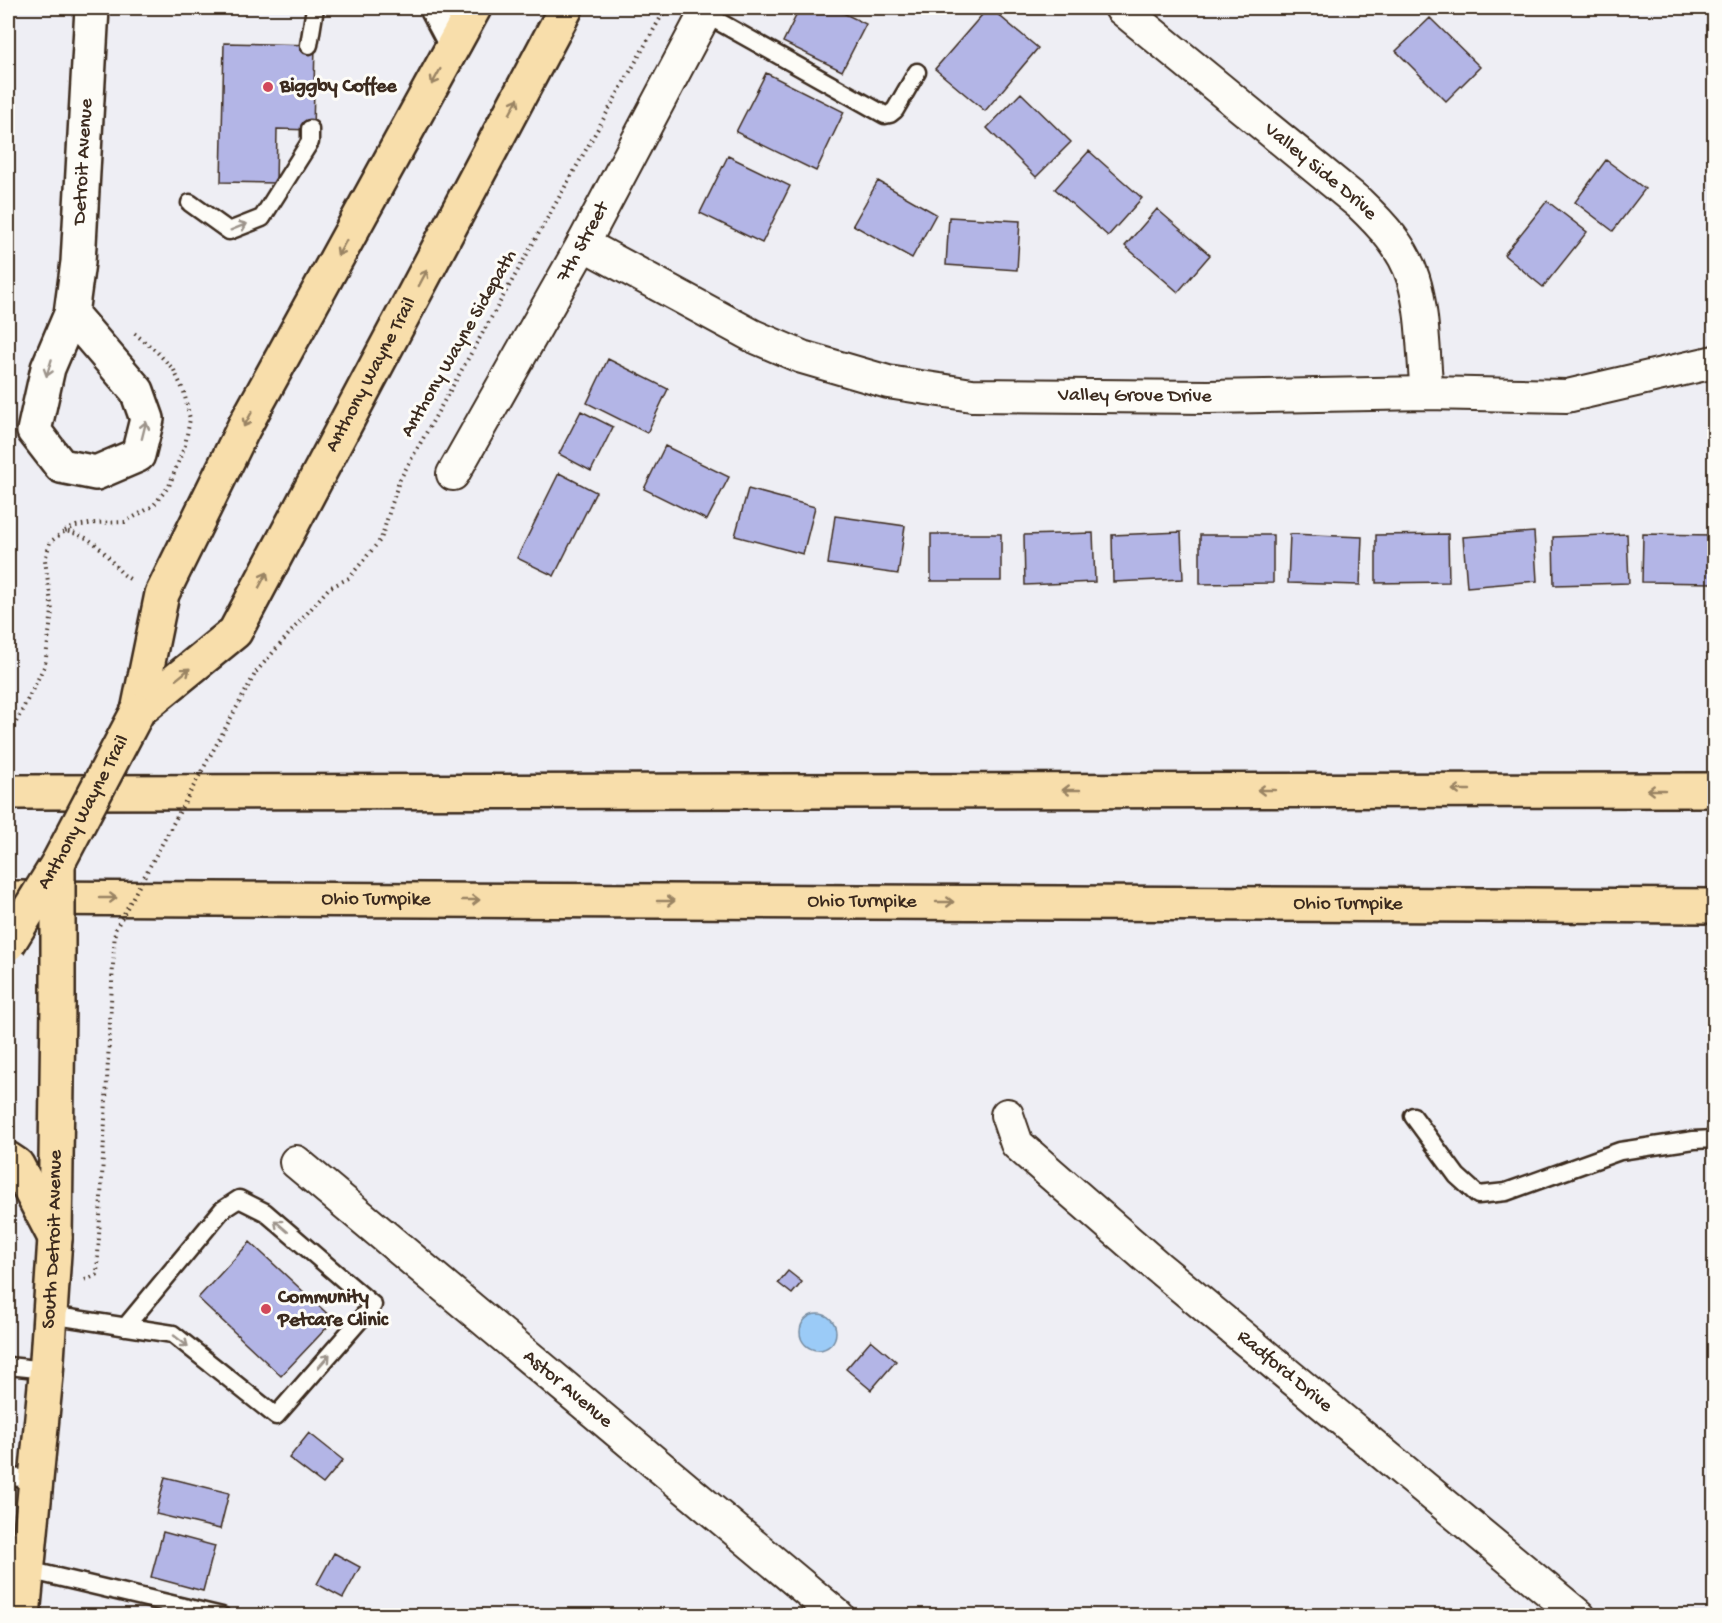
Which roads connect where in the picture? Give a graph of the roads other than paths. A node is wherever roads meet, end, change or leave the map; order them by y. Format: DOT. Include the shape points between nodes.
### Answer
graph roads {
  1 [pos="92,8"];
  2 [pos="315,8"];
  3 [pos="437,8"];
  4 [pos="474,8"];
  5 [pos="566,8"];
  6 [pos="1121,8"];
  7 [pos="706,11"];
  8 [pos="455,42"];
  9 [pos="309,45"];
  10 [pos="917,72"];
  11 [pos="310,129"];
  12 [pos="190,203"];
  13 [pos="583,244"];
  14 [pos="71,314"];
  15 [pos="1714,362"];
  16 [pos="1427,393"];
  17 [pos="453,474"];
  18 [pos="138,711"];
  19 [pos="1714,789"];
  20 [pos="8,792"];
  21 [pos="58,863"];
  22 [pos="8,898"];
  23 [pos="1714,906"];
  24 [pos="8,944"];
  25 [pos="1007,1115"];
  26 [pos="1413,1116"];
  27 [pos="1714,1139"];
  28 [pos="8,1159"];
  29 [pos="296,1162"];
  30 [pos="55,1238"];
  31 [pos="50,1315"];
  32 [pos="125,1327"];
  33 [pos="8,1366"];
  34 [pos="47,1370"];
  35 [pos="22,1478"];
  36 [pos="28,1570"];
  37 [pos="23,1616"];
  38 [pos="222,1616"];
  39 [pos="838,1616"];
  40 [pos="1579,1616"];
  1 -- 14 [label="street, Detroit Avenue" via="78,262"];
  2 -- 9 [label="lane"];
  3 -- 8 [label="street"];
  4 -- 8 [label="main road, Anthony Wayne Trail"];
  18 -- 5 [label="main road, Anthony Wayne Trail, one-way" via="235,632"];
  6 -- 16 [label="street, Valley Side Drive" via="1359,203 1384,228 1413,276"];
  7 -- 10 [label="lane" via="885,115 895,110"];
  7 -- 13 [label="street, 7th Street"];
  8 -- 18 [label="main road, Anthony Wayne Trail, one-way" via="152,589"];
  12 -- 11 [label="lane, one-way" via="229,231 262,218 310,142"];
  13 -- 16 [label="street, Valley Grove Drive" via="753,336 801,357 935,391 972,395 1208,397"];
  13 -- 17 [label="street, 7th Street"];
  14 -- 14 [label="street, Detroit Avenue, one-way" via="48,368 34,431 61,466 96,473 138,455 147,418 137,391"];
  15 -- 16 [label="street, Valley Grove Drive" via="1567,396"];
  18 -- 21 [label="main road, Anthony Wayne Trail, bridge"];
  19 -- 20 [label="main road, one-way"];
  21 -- 24 [label="main road, Anthony Wayne Trail, bridge"];
  21 -- 30 [label="main road, South Detroit Avenue, bridge"];
  22 -- 23 [label="main road, Ohio Turnpike, one-way"];
  25 -- 40 [label="street, Radford Drive" via="1017,1143 1149,1260"];
  26 -- 27 [label="lane" via="1457,1176 1478,1195 1506,1192 1620,1151"];
  28 -- 30 [label="main road" via="17,1164"];
  29 -- 39 [label="street, Astor Avenue"];
  30 -- 31 [label="main road, South Detroit Avenue"];
  31 -- 32 [label="lane"];
  31 -- 34 [label="main road, South Detroit Avenue"];
  32 -- 32 [label="lane, one-way" via="173,1334 276,1416 373,1305 265,1212 239,1199 222,1210"];
  33 -- 34 [label="lane"];
  34 -- 35 [label="main road, South Detroit Avenue"];
  35 -- 36 [label="main road, South Detroit Avenue"];
  36 -- 37 [label="main road, South Detroit Avenue"];
  36 -- 38 [label="lane"];
}
